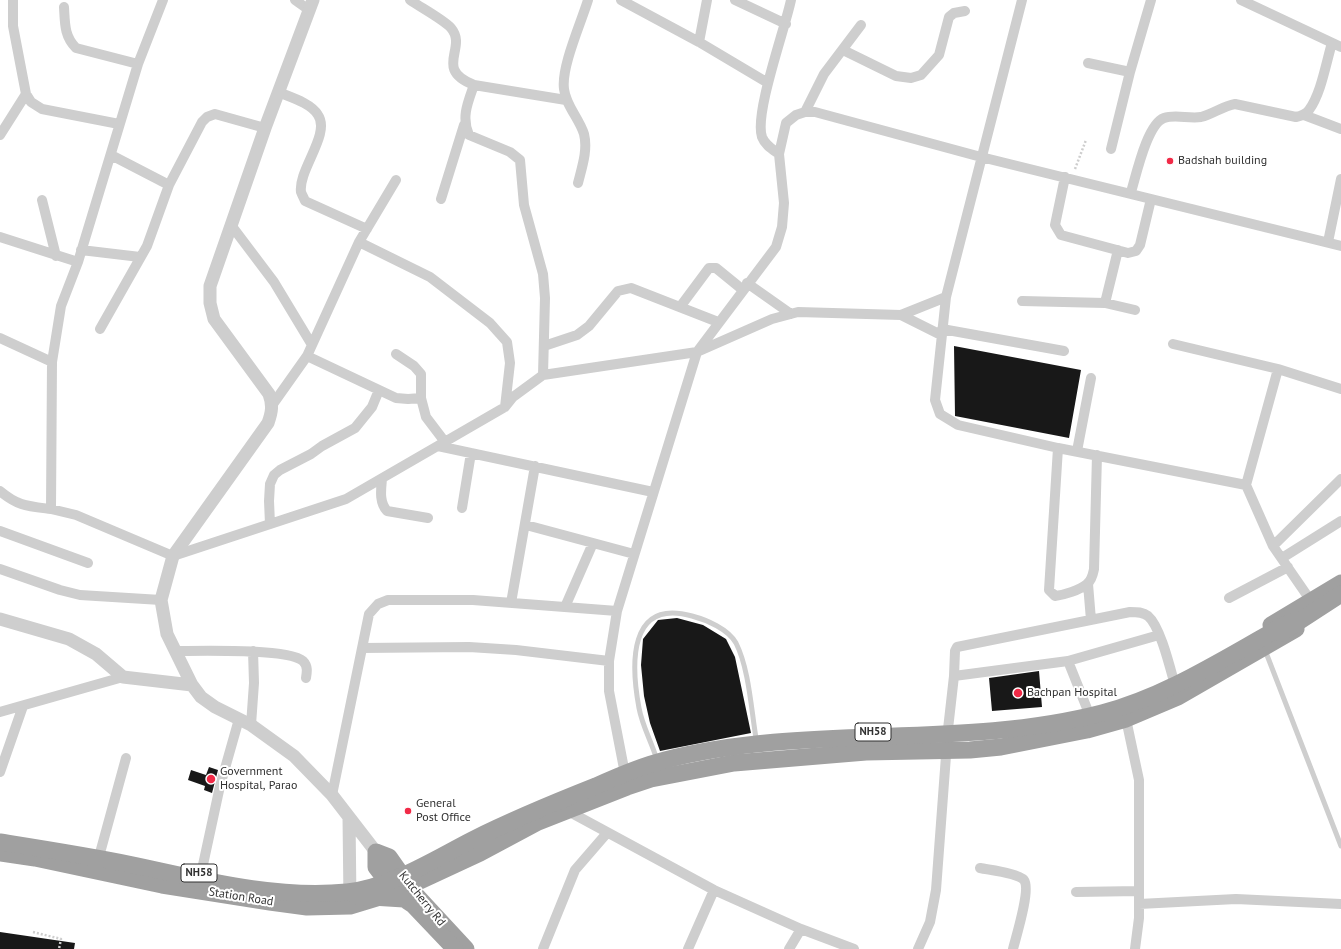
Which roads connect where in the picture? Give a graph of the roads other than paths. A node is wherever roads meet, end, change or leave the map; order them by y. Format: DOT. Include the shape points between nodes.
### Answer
graph roads {
  1 [pos="13,0"];
  2 [pos="163,0"];
  3 [pos="295,0"];
  4 [pos="410,0"];
  5 [pos="588,0"];
  6 [pos="621,0"];
  7 [pos="708,0"];
  8 [pos="735,0"];
  9 [pos="791,0"];
  10 [pos="1022,0"];
  11 [pos="1151,0"];
  12 [pos="1241,0"];
  13 [pos="634,3"];
  14 [pos="311,5"];
  15 [pos="64,7"];
  16 [pos="965,11"];
  17 [pos="786,24"];
  18 [pos="861,25"];
  19 [pos="699,42"];
  20 [pos="1336,45"];
  21 [pos="843,50"];
  22 [pos="1088,63"];
  23 [pos="138,64"];
  24 [pos="1130,72"];
  25 [pos="768,83"];
  26 [pos="474,85"];
  27 [pos="278,92"];
  28 [pos="26,94"];
  29 [pos="566,100"];
  30 [pos="805,112"];
  31 [pos="1304,115"];
  32 [pos="119,124"];
  33 [pos="464,125"];
  34 [pos="265,128"];
  35 [pos="1341,129"];
  36 [pos="0,135"];
  37 [pos="1110,149"];
  38 [pos="111,154"];
  39 [pos="779,154"];
  40 [pos="981,157"];
  41 [pos="1068,178"];
  42 [pos="1341,179"];
  43 [pos="396,180"];
  44 [pos="578,183"];
  45 [pos="170,185"];
  46 [pos="1131,192"];
  47 [pos="441,199"];
  48 [pos="1151,199"];
  49 [pos="42,200"];
  50 [pos="231,226"];
  51 [pos="367,229"];
  52 [pos="0,236"];
  53 [pos="359,242"];
  54 [pos="1328,242"];
  55 [pos="1341,246"];
  56 [pos="81,250"];
  57 [pos="1118,250"];
  58 [pos="56,256"];
  59 [pos="140,257"];
  60 [pos="78,262"];
  61 [pos="745,286"];
  62 [pos="946,297"];
  63 [pos="1022,301"];
  64 [pos="1105,303"];
  65 [pos="680,308"];
  66 [pos="1135,310"];
  67 [pos="791,314"];
  68 [pos="901,315"];
  69 [pos="718,322"];
  70 [pos="100,329"];
  71 [pos="942,332"];
  72 [pos="0,338"];
  73 [pos="1173,344"];
  74 [pos="312,345"];
  75 [pos="544,346"];
  76 [pos="1064,351"];
  77 [pos="697,352"];
  78 [pos="396,354"];
  79 [pos="307,356"];
  80 [pos="52,362"];
  81 [pos="1278,369"];
  82 [pos="543,375"];
  83 [pos="1091,378"];
  84 [pos="1341,389"];
  85 [pos="379,390"];
  86 [pos="421,398"];
  87 [pos="273,404"];
  88 [pos="505,407"];
  89 [pos="442,444"];
  90 [pos="1058,448"];
  91 [pos="1078,451"];
  92 [pos="470,453"];
  93 [pos="1097,455"];
  94 [pos="535,466"];
  95 [pos="382,479"];
  96 [pos="1341,479"];
  97 [pos="1246,485"];
  98 [pos="0,491"];
  99 [pos="654,492"];
  100 [pos="462,508"];
  101 [pos="51,509"];
  102 [pos="428,518"];
  103 [pos="1341,521"];
  104 [pos="270,524"];
  105 [pos="526,525"];
  106 [pos="0,531"];
  107 [pos="592,543"];
  108 [pos="1272,546"];
  109 [pos="634,554"];
  110 [pos="173,556"];
  111 [pos="88,563"];
  112 [pos="1285,563"];
  113 [pos="0,569"];
  114 [pos="1341,583"];
  115 [pos="1088,584"];
  116 [pos="1341,594"];
  117 [pos="1229,598"];
  118 [pos="161,600"];
  119 [pos="1341,601"];
  120 [pos="511,603"];
  121 [pos="566,607"];
  122 [pos="617,611"];
  123 [pos="1305,612"];
  124 [pos="0,619"];
  125 [pos="1091,620"];
  126 [pos="1159,635"];
  127 [pos="362,648"];
  128 [pos="1264,648"];
  129 [pos="175,651"];
  130 [pos="253,651"];
  131 [pos="609,661"];
  132 [pos="1068,661"];
  133 [pos="954,676"];
  134 [pos="123,677"];
  135 [pos="306,678"];
  136 [pos="192,685"];
  137 [pos="1176,689"];
  138 [pos="23,706"];
  139 [pos="1088,711"];
  140 [pos="0,712"];
  141 [pos="239,718"];
  142 [pos="1126,719"];
  143 [pos="251,725"];
  144 [pos="948,729"];
  145 [pos="756,738"];
  146 [pos="946,751"];
  147 [pos="656,757"];
  148 [pos="126,758"];
  149 [pos="624,767"];
  150 [pos="0,772"];
  151 [pos="627,786"];
  152 [pos="332,795"];
  153 [pos="568,811"];
  154 [pos="349,816"];
  155 [pos="607,833"];
  156 [pos="0,835"];
  157 [pos="0,842"];
  158 [pos="1341,846"];
  159 [pos="0,848"];
  160 [pos="376,852"];
  161 [pos="0,853"];
  162 [pos="100,853"];
  163 [pos="980,868"];
  164 [pos="391,873"];
  165 [pos="201,874"];
  166 [pos="350,884"];
  167 [pos="403,889"];
  168 [pos="714,890"];
  169 [pos="1139,891"];
  170 [pos="1076,892"];
  171 [pos="375,896"];
  172 [pos="1139,904"];
  173 [pos="1341,904"];
  174 [pos="350,906"];
  175 [pos="801,929"];
  176 [pos="445,949"];
  177 [pos="455,949"];
  178 [pos="466,949"];
  179 [pos="543,949"];
  180 [pos="688,949"];
  181 [pos="789,949"];
  182 [pos="854,949"];
  183 [pos="918,949"];
  184 [pos="1014,949"];
  185 [pos="1135,949"];
  1 -- 28 [label="street" via="13,26"];
  2 -- 23 [label="street"];
  3 -- 14 [label="street"];
  4 -- 26 [label="street" via="451,28 456,41 452,63 456,75"];
  5 -- 29 [label="street" via="564,74"];
  6 -- 13 [label="street"];
  7 -- 19 [label="street"];
  8 -- 17 [label="street"];
  9 -- 17 [label="street"];
  10 -- 40 [label="street"];
  11 -- 24 [label="street"];
  12 -- 20 [label="street"];
  13 -- 19 [label="street"];
  14 -- 27 [label="street"];
  15 -- 23 [label="street" via="65,30 69,41 76,48"];
  16 -- 21 [label="street" via="949,17 939,56 921,75 911,78 896,76"];
  17 -- 25 [label="street"];
  18 -- 21 [label="street"];
  19 -- 25 [label="street"];
  20 -- 31 [label="street" via="1316,96"];
  21 -- 30 [label="street" via="824,74"];
  22 -- 24 [label="street"];
  23 -- 32 [label="street"];
  24 -- 37 [label="street"];
  25 -- 39 [label="street" via="760,125 761,136 764,143"];
  26 -- 29 [label="street"];
  26 -- 33 [label="street"];
  27 -- 34 [label="street"];
  27 -- 51 [label="street" via="310,107 321,121 320,133 302,181 301,192 305,201"];
  28 -- 32 [label="street" via="42,109"];
  28 -- 36 [label="street"];
  29 -- 44 [label="street" via="585,140"];
  30 -- 39 [label="street" via="786,123"];
  30 -- 40 [label="street" via="815,112"];
  31 -- 35 [label="street"];
  31 -- 46 [label="street" via="1296,117 1235,104 1226,105 1214,113 1200,117 1165,117 1158,121 1151,131"];
  32 -- 38 [label="street"];
  33 -- 47 [label="street"];
  33 -- 75 [label="street" via="469,135 510,152 520,160 524,205 543,274"];
  34 -- 45 [label="street" via="215,114 207,117 202,122"];
  34 -- 50 [label="street"];
  38 -- 45 [label="street"];
  38 -- 56 [label="street"];
  39 -- 61 [label="street" via="784,204 782,227 776,247"];
  40 -- 41 [label="street"];
  40 -- 62 [label="street"];
  41 -- 46 [label="street"];
  41 -- 57 [label="street" via="1055,224 1057,230 1061,235"];
  42 -- 54 [label="street"];
  43 -- 51 [label="street"];
  45 -- 59 [label="street"];
  46 -- 48 [label="street"];
  48 -- 54 [label="street"];
  48 -- 57 [label="street" via="1140,245 1136,251 1128,253"];
  49 -- 58 [label="street"];
  50 -- 74 [label="street" via="274,282"];
  50 -- 87 [label="street" via="210,286 210,303 214,319 269,394"];
  51 -- 53 [label="street"];
  52 -- 58 [label="street"];
  53 -- 74 [label="street"];
  53 -- 88 [label="street" via="430,277 490,323 507,342 510,363"];
  54 -- 55 [label="street"];
  56 -- 59 [label="street"];
  56 -- 60 [label="street"];
  57 -- 64 [label="street"];
  58 -- 60 [label="street"];
  59 -- 70 [label="street"];
  60 -- 80 [label="street" via="61,306"];
  61 -- 65 [label="street" via="716,268 709,268"];
  61 -- 67 [label="street"];
  61 -- 69 [label="street"];
  62 -- 68 [label="street"];
  62 -- 71 [label="street"];
  63 -- 64 [label="street"];
  64 -- 66 [label="street"];
  65 -- 69 [label="street"];
  65 -- 75 [label="street" via="631,288 624,289 618,291 589,326 577,335"];
  67 -- 68 [label="street" via="798,312"];
  67 -- 77 [label="street" via="772,319"];
  68 -- 71 [label="street"];
  69 -- 77 [label="street"];
  71 -- 76 [label="street"];
  71 -- 90 [label="street" via="935,400 940,414 958,425"];
  72 -- 80 [label="street"];
  73 -- 81 [label="street"];
  74 -- 79 [label="street"];
  75 -- 82 [label="street"];
  77 -- 82 [label="street"];
  77 -- 99 [label="street"];
  78 -- 86 [label="street" via="421,374"];
  79 -- 85 [label="street"];
  79 -- 87 [label="street"];
  80 -- 101 [label="street"];
  81 -- 84 [label="street"];
  81 -- 97 [label="street"];
  82 -- 88 [label="street" via="513,397"];
  83 -- 91 [label="street"];
  85 -- 86 [label="street" via="396,398"];
  85 -- 104 [label="street" via="372,407 355,428 274,475 270,484"];
  86 -- 89 [label="street" via="426,416"];
  87 -- 110 [label="street" via="268,423"];
  88 -- 89 [label="street"];
  89 -- 92 [label="street"];
  89 -- 95 [label="street"];
  90 -- 91 [label="street"];
  90 -- 115 [label="street" via="1049,590 1055,596 1061,596"];
  91 -- 93 [label="street"];
  92 -- 94 [label="street"];
  92 -- 100 [label="street"];
  93 -- 97 [label="street"];
  93 -- 115 [label="street" via="1094,569"];
  94 -- 99 [label="street"];
  94 -- 105 [label="street"];
  95 -- 102 [label="street" via="383,506 387,511"];
  95 -- 104 [label="street" via="346,500"];
  96 -- 108 [label="street"];
  97 -- 108 [label="street"];
  98 -- 101 [label="street" via="13,502"];
  99 -- 109 [label="street"];
  101 -- 110 [label="street" via="76,515"];
  103 -- 112 [label="street"];
  104 -- 110 [label="street"];
  105 -- 107 [label="street"];
  105 -- 120 [label="street"];
  106 -- 111 [label="street"];
  107 -- 109 [label="street"];
  107 -- 121 [label="street"];
  108 -- 112 [label="street"];
  109 -- 122 [label="street"];
  110 -- 118 [label="street"];
  112 -- 117 [label="street"];
  112 -- 123 [label="street"];
  113 -- 118 [label="street" via="80,595"];
  114 -- 123 [label="highway, NH58"];
  115 -- 125 [label="street"];
  116 -- 171 [label="highway, bridge" via="1250,652 1146,706 1084,725 1035,735 934,744 747,754 673,766 577,799 517,825"];
  118 -- 129 [label="street" via="167,634"];
  119 -- 123 [label="highway, NH58"];
  120 -- 121 [label="street"];
  120 -- 127 [label="street" via="473,600 388,600 378,604 369,614"];
  121 -- 122 [label="street"];
  122 -- 131 [label="street"];
  123 -- 128 [label="highway, NH58"];
  123 -- 137 [label="highway, NH58"];
  123 -- 157 [label="highway, bridge" via="1191,678 1104,713 1027,727 955,734 752,744 663,760 519,817 400,876 361,890 283,892 236,886 124,863"];
  124 -- 134 [label="street" via="69,639 96,654"];
  125 -- 126 [label="street" via="1130,612 1142,613 1153,622"];
  125 -- 133 [label="street" via="957,647"];
  126 -- 132 [label="street"];
  126 -- 137 [label="street"];
  127 -- 131 [label="street" via="469,647"];
  127 -- 152 [label="street"];
  128 -- 137 [label="highway, NH58"];
  128 -- 158 [label="lane"];
  129 -- 130 [label="street"];
  129 -- 136 [label="street"];
  130 -- 135 [label="street" via="296,657 304,662 307,668"];
  130 -- 143 [label="street"];
  131 -- 149 [label="street" via="608,691"];
  132 -- 133 [label="street"];
  132 -- 139 [label="street"];
  133 -- 144 [label="street"];
  134 -- 136 [label="street"];
  134 -- 138 [label="street"];
  136 -- 141 [label="street" via="201,697 215,707"];
  137 -- 139 [label="highway, NH58"];
  137 -- 142 [label="highway, NH58"];
  138 -- 140 [label="street"];
  138 -- 150 [label="street"];
  139 -- 144 [label="highway, NH58" via="1036,720"];
  141 -- 143 [label="street"];
  141 -- 165 [label="street" via="220,786"];
  142 -- 146 [label="highway, NH58" via="1040,740"];
  142 -- 169 [label="street" via="1140,780"];
  143 -- 152 [label="street" via="294,756"];
  144 -- 145 [label="highway, NH58"];
  144 -- 146 [label="street"];
  145 -- 147 [label="highway, NH58"];
  145 -- 147 [label="lane" via="743,659 735,641 724,630 703,619 681,613 664,613 649,619 637,644 639,709"];
  146 -- 151 [label="highway, NH58" via="866,752 734,763 691,770"];
  146 -- 183 [label="street" via="934,908"];
  147 -- 149 [label="highway, NH58"];
  148 -- 162 [label="street"];
  149 -- 151 [label="street"];
  149 -- 164 [label="highway, NH58" via="528,806"];
  151 -- 153 [label="highway, NH58"];
  152 -- 154 [label="street"];
  153 -- 155 [label="street"];
  153 -- 167 [label="highway, NH58" via="538,822"];
  154 -- 160 [label="street"];
  154 -- 166 [label="street"];
  155 -- 168 [label="street"];
  155 -- 179 [label="street" via="575,870"];
  156 -- 162 [label="highway, Station Road / NH58"];
  159 -- 171 [label="highway, bridge" via="271,897 300,899"];
  160 -- 164 [label="highway" via="376,867"];
  161 -- 174 [label="highway, Station Road / NH58" via="263,901 307,907"];
  162 -- 165 [label="highway, Station Road / NH58"];
  163 -- 184 [label="street" via="1016,876 1023,879 1026,885"];
  164 -- 166 [label="highway, Station Road / NH58"];
  164 -- 167 [label="highway"];
  165 -- 166 [label="highway, Station Road / NH58" via="260,885 304,888"];
  166 -- 174 [label="street"];
  167 -- 174 [label="highway, Station Road / NH58"];
  167 -- 176 [label="highway" via="417,919"];
  167 -- 178 [label="highway, Kutcherry Rd"];
  168 -- 175 [label="street"];
  168 -- 180 [label="street"];
  169 -- 170 [label="street"];
  169 -- 172 [label="street"];
  171 -- 177 [label="highway, bridge" via="404,899"];
  172 -- 173 [label="street" via="1236,899"];
  172 -- 185 [label="street"];
  175 -- 181 [label="street"];
  175 -- 182 [label="street"];
}
